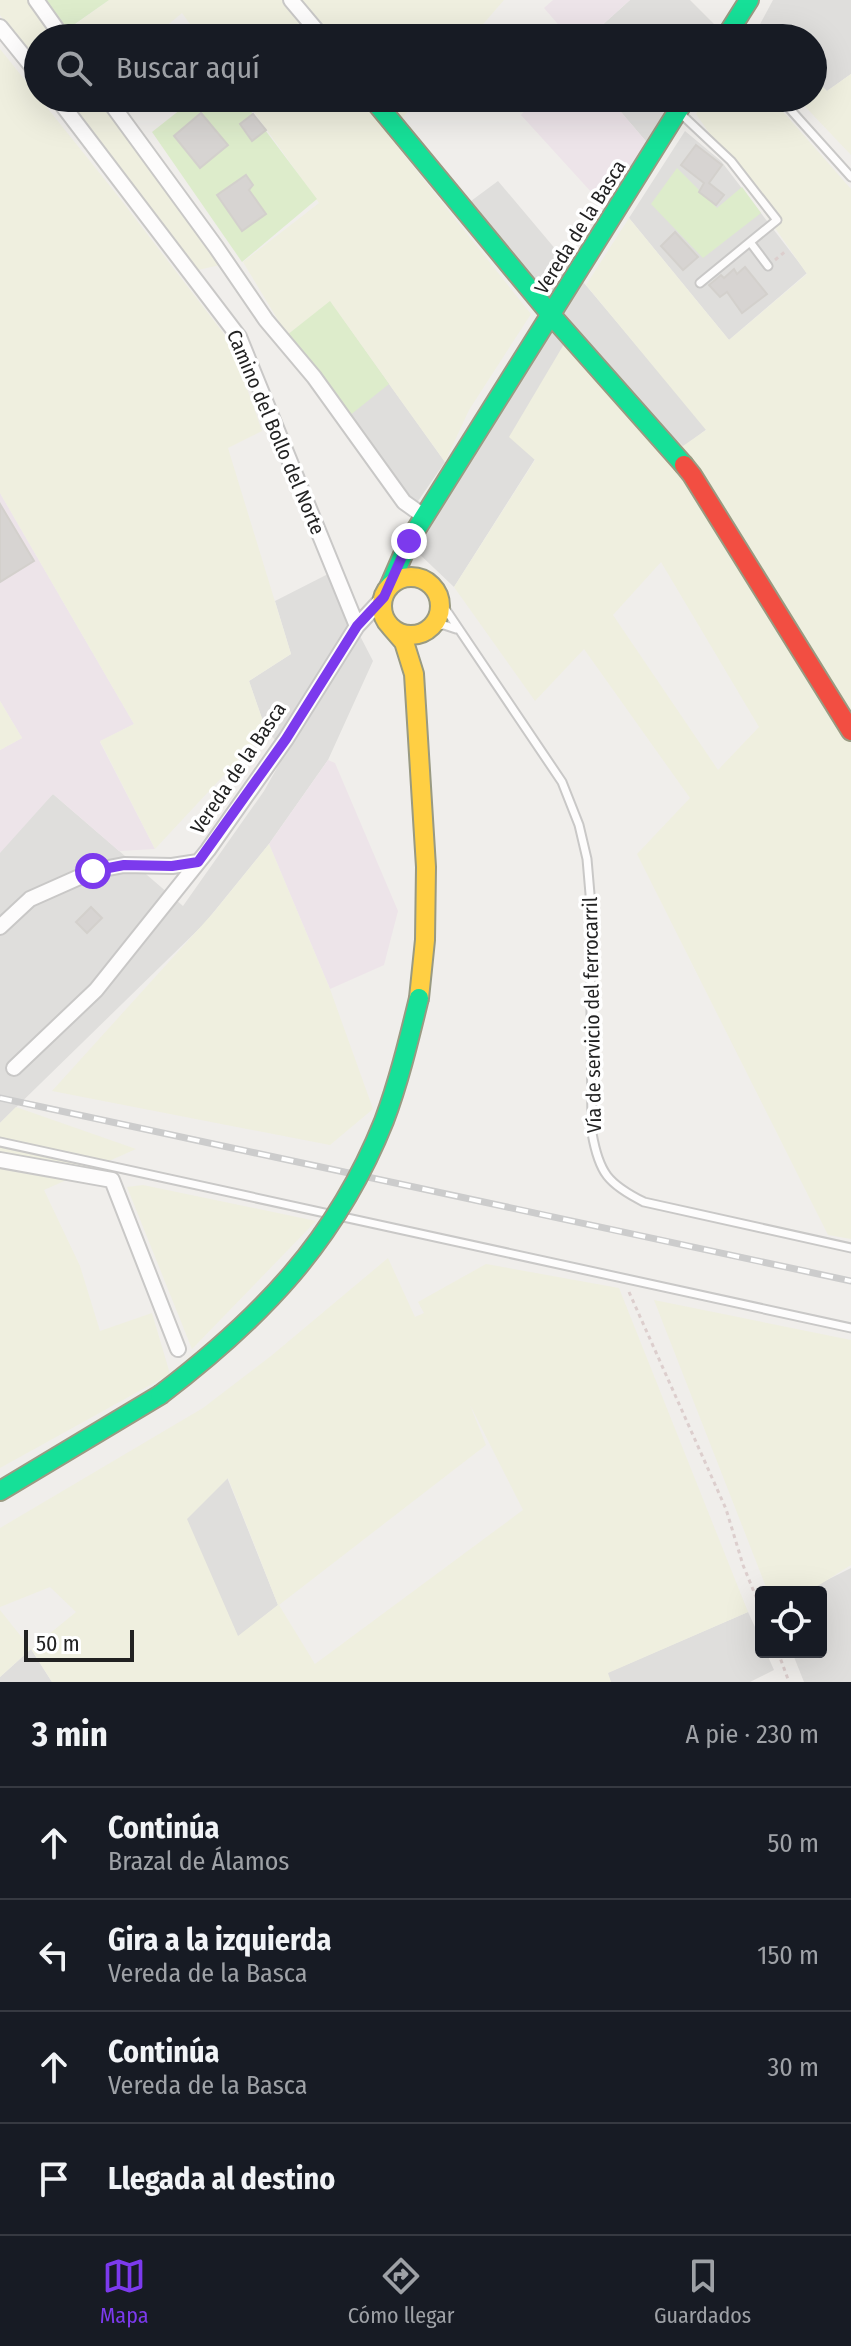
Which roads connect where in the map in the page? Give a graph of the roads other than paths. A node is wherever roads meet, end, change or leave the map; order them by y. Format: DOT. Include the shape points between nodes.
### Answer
graph roads {
  1 [pos="36,0"];
  2 [pos="291,0"];
  3 [pos="749,0"];
  4 [pos="53,24"];
  5 [pos="311,24"];
  6 [pos="734,24"];
  7 [pos="0,27"];
  8 [pos="24,57"];
  9 [pos="68,112"];
  10 [pos="117,112"];
  11 [pos="384,112"];
  12 [pos="678,112"];
  13 [pos="688,112"];
  14 [pos="793,112"];
  15 [pos="851,177"];
  16 [pos="750,242"];
  17 [pos="768,266"];
  18 [pos="700,283"];
  19 [pos="552,316"];
  20 [pos="425,517"];
  21 [pos="409,541"];
  22 [pos="423,580"];
  23 [pos="387,592"];
  24 [pos="438,598"];
  25 [pos="388,624"];
  26 [pos="357,626"];
  27 [pos="429,628"];
  28 [pos="458,630"];
  29 [pos="414,674"];
  30 [pos="851,731"];
  31 [pos="198,862"];
  32 [pos="0,927"];
  33 [pos="14,1068"];
  34 [pos="0,1142"];
  35 [pos="0,1160"];
  36 [pos="851,1248"];
  37 [pos="851,1328"];
  38 [pos="178,1349"];
  39 [pos="0,1491"];
  1 -- 4 [label="street"];
  2 -- 5 [label="street"];
  3 -- 6 [label="street"];
  7 -- 8 [label="street"];
  9 -- 26 [label="street, Camino del Bollo del Norte" via="239,337"];
  10 -- 20 [label="street" via="404,502"];
  11 -- 19 [label="street"];
  12 -- 19 [label="street, Vereda de la Basca"];
  13 -- 16 [label="lane" via="777,220"];
  14 -- 15 [label="lane"];
  16 -- 17 [label="lane"];
  16 -- 18 [label="lane"];
  19 -- 20 [label="street, Vereda de la Basca"];
  19 -- 30 [label="street" via="692,475"];
  20 -- 21 [label="street, Vereda de la Basca"];
  21 -- 22 [label="street" via="411,562"];
  21 -- 23 [label="street, Vereda de la Basca"];
  22 -- 23 [label="street" via="405,578"];
  22 -- 24 [label="street"];
  23 -- 25 [label="street" via="383,613"];
  23 -- 26 [label="street, Vereda de la Basca"];
  24 -- 27 [label="street" via="439,611"];
  24 -- 28 [label="lane, Vía de servicio del ferrocarril"];
  25 -- 26 [label="street" via="369,621"];
  25 -- 27 [label="street" via="413,635"];
  25 -- 29 [label="street" via="404,642"];
  26 -- 31 [label="street, Vereda de la Basca" via="286,739"];
  27 -- 28 [label="lane" via="444,625"];
  27 -- 29 [label="street"];
  28 -- 36 [label="lane, Vía de servicio del ferrocarril" via="562,782 579,825 590,894 592,1133 605,1175 644,1202"];
  29 -- 39 [label="street, bridge" via="426,867 419,998 387,1112 359,1179 297,1270 251,1323 160,1395"];
  31 -- 32 [label="street" via="93,871 30,899"];
  31 -- 33 [label="street, Vereda de la Basca" via="96,990"];
  34 -- 37 [label="lane"];
  35 -- 38 [label="street" via="112,1180"];
}
